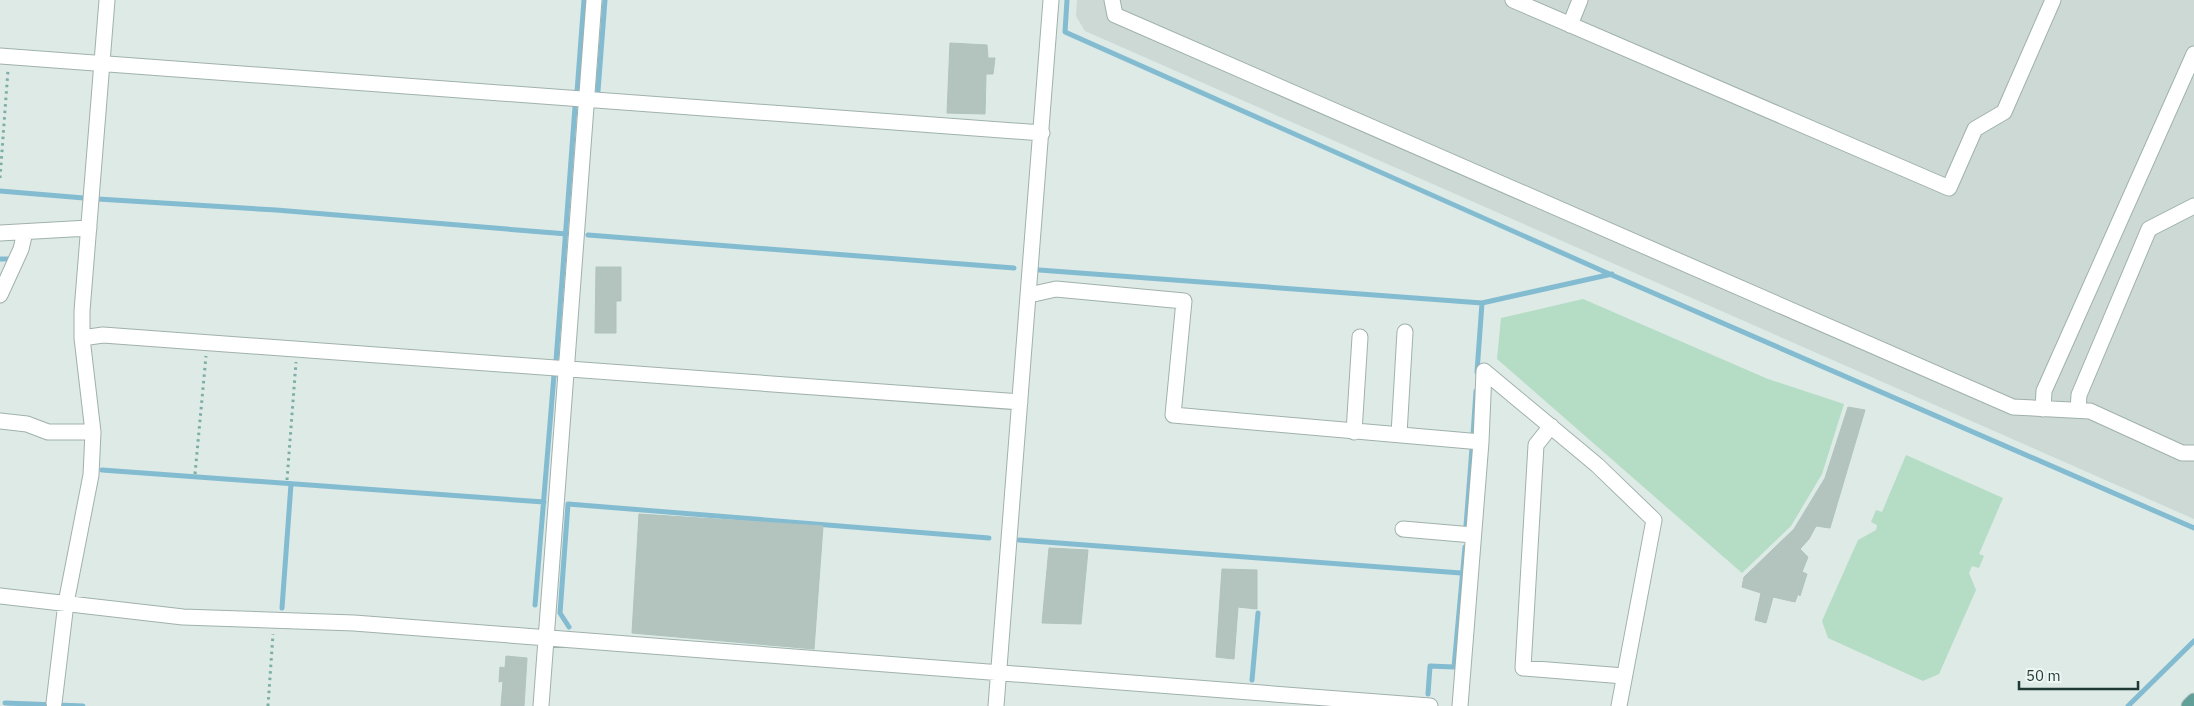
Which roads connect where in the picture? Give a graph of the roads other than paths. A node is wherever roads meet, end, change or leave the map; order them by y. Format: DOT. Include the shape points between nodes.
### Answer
graph roads {
  1 [pos="107,0"];
  2 [pos="594,0"];
  3 [pos="1052,0"];
  4 [pos="1112,0"];
  5 [pos="1513,0"];
  6 [pos="1580,0"];
  7 [pos="2053,0"];
  8 [pos="1570,25"];
  9 [pos="2194,54"];
  10 [pos="5,56"];
  11 [pos="102,63"];
  12 [pos="586,100"];
  13 [pos="1042,134"];
  14 [pos="2194,206"];
  15 [pos="89,228"];
  16 [pos="25,232"];
  17 [pos="0,233"];
  18 [pos="0,295"];
  19 [pos="1029,295"];
  20 [pos="1405,332"];
  21 [pos="1360,337"];
  22 [pos="82,338"];
  23 [pos="567,369"];
  24 [pos="1020,402"];
  25 [pos="2043,409"];
  26 [pos="2078,410"];
  27 [pos="0,421"];
  28 [pos="1550,426"];
  29 [pos="93,432"];
  30 [pos="1354,432"];
  31 [pos="1399,434"];
  32 [pos="1481,442"];
  33 [pos="2194,453"];
  34 [pos="1402,529"];
  35 [pos="1473,535"];
  36 [pos="0,596"];
  37 [pos="66,603"];
  38 [pos="546,637"];
  39 [pos="999,672"];
  40 [pos="1624,676"];
  41 [pos="2194,701"];
  42 [pos="1331,702"];
  43 [pos="54,703"];
  44 [pos="540,706"];
  45 [pos="996,706"];
  46 [pos="1422,706"];
  47 [pos="1460,706"];
  48 [pos="1619,706"];
  49 [pos="2189,706"];
  1 -- 11 [label="street"];
  2 -- 12 [label="street"];
  3 -- 13 [label="street"];
  4 -- 25 [label="street" via="1116,15 2013,407"];
  5 -- 8 [label="street"];
  6 -- 8 [label="street"];
  7 -- 8 [label="street" via="2004,112 1975,129 1949,188"];
  9 -- 25 [label="street" via="2044,391"];
  10 -- 11 [label="street"];
  11 -- 12 [label="street"];
  11 -- 15 [label="street"];
  12 -- 13 [label="street"];
  12 -- 23 [label="street"];
  13 -- 19 [label="street"];
  14 -- 26 [label="street" via="2150,229 2079,395"];
  15 -- 16 [label="street"];
  15 -- 22 [label="street"];
  16 -- 17 [label="street"];
  16 -- 18 [label="street" via="21,249"];
  19 -- 24 [label="street"];
  19 -- 30 [label="street" via="1056,290 1184,301 1173,415"];
  20 -- 31 [label="street"];
  21 -- 30 [label="street"];
  22 -- 23 [label="street" via="103,335"];
  22 -- 29 [label="street"];
  23 -- 24 [label="street"];
  23 -- 38 [label="street"];
  24 -- 39 [label="street"];
  25 -- 26 [label="street"];
  26 -- 33 [label="street" via="2090,410 2182,453"];
  27 -- 29 [label="street" via="27,424 48,432"];
  28 -- 32 [label="street" via="1484,371"];
  28 -- 40 [label="street" via="1597,465 1654,520"];
  28 -- 40 [label="street" via="1536,445 1523,668"];
  29 -- 37 [label="street" via="91,475"];
  30 -- 31 [label="street"];
  31 -- 32 [label="street"];
  32 -- 35 [label="street"];
  34 -- 35 [label="street"];
  35 -- 47 [label="street"];
  36 -- 37 [label="street"];
  37 -- 38 [label="street" via="183,618 354,623"];
  37 -- 43 [label="street"];
  38 -- 39 [label="street"];
  38 -- 44 [label="street"];
  39 -- 42 [label="street"];
  39 -- 45 [label="street"];
  40 -- 48 [label="street"];
  41 -- 49 [label="main road"];
  42 -- 46 [label="street"];
}
